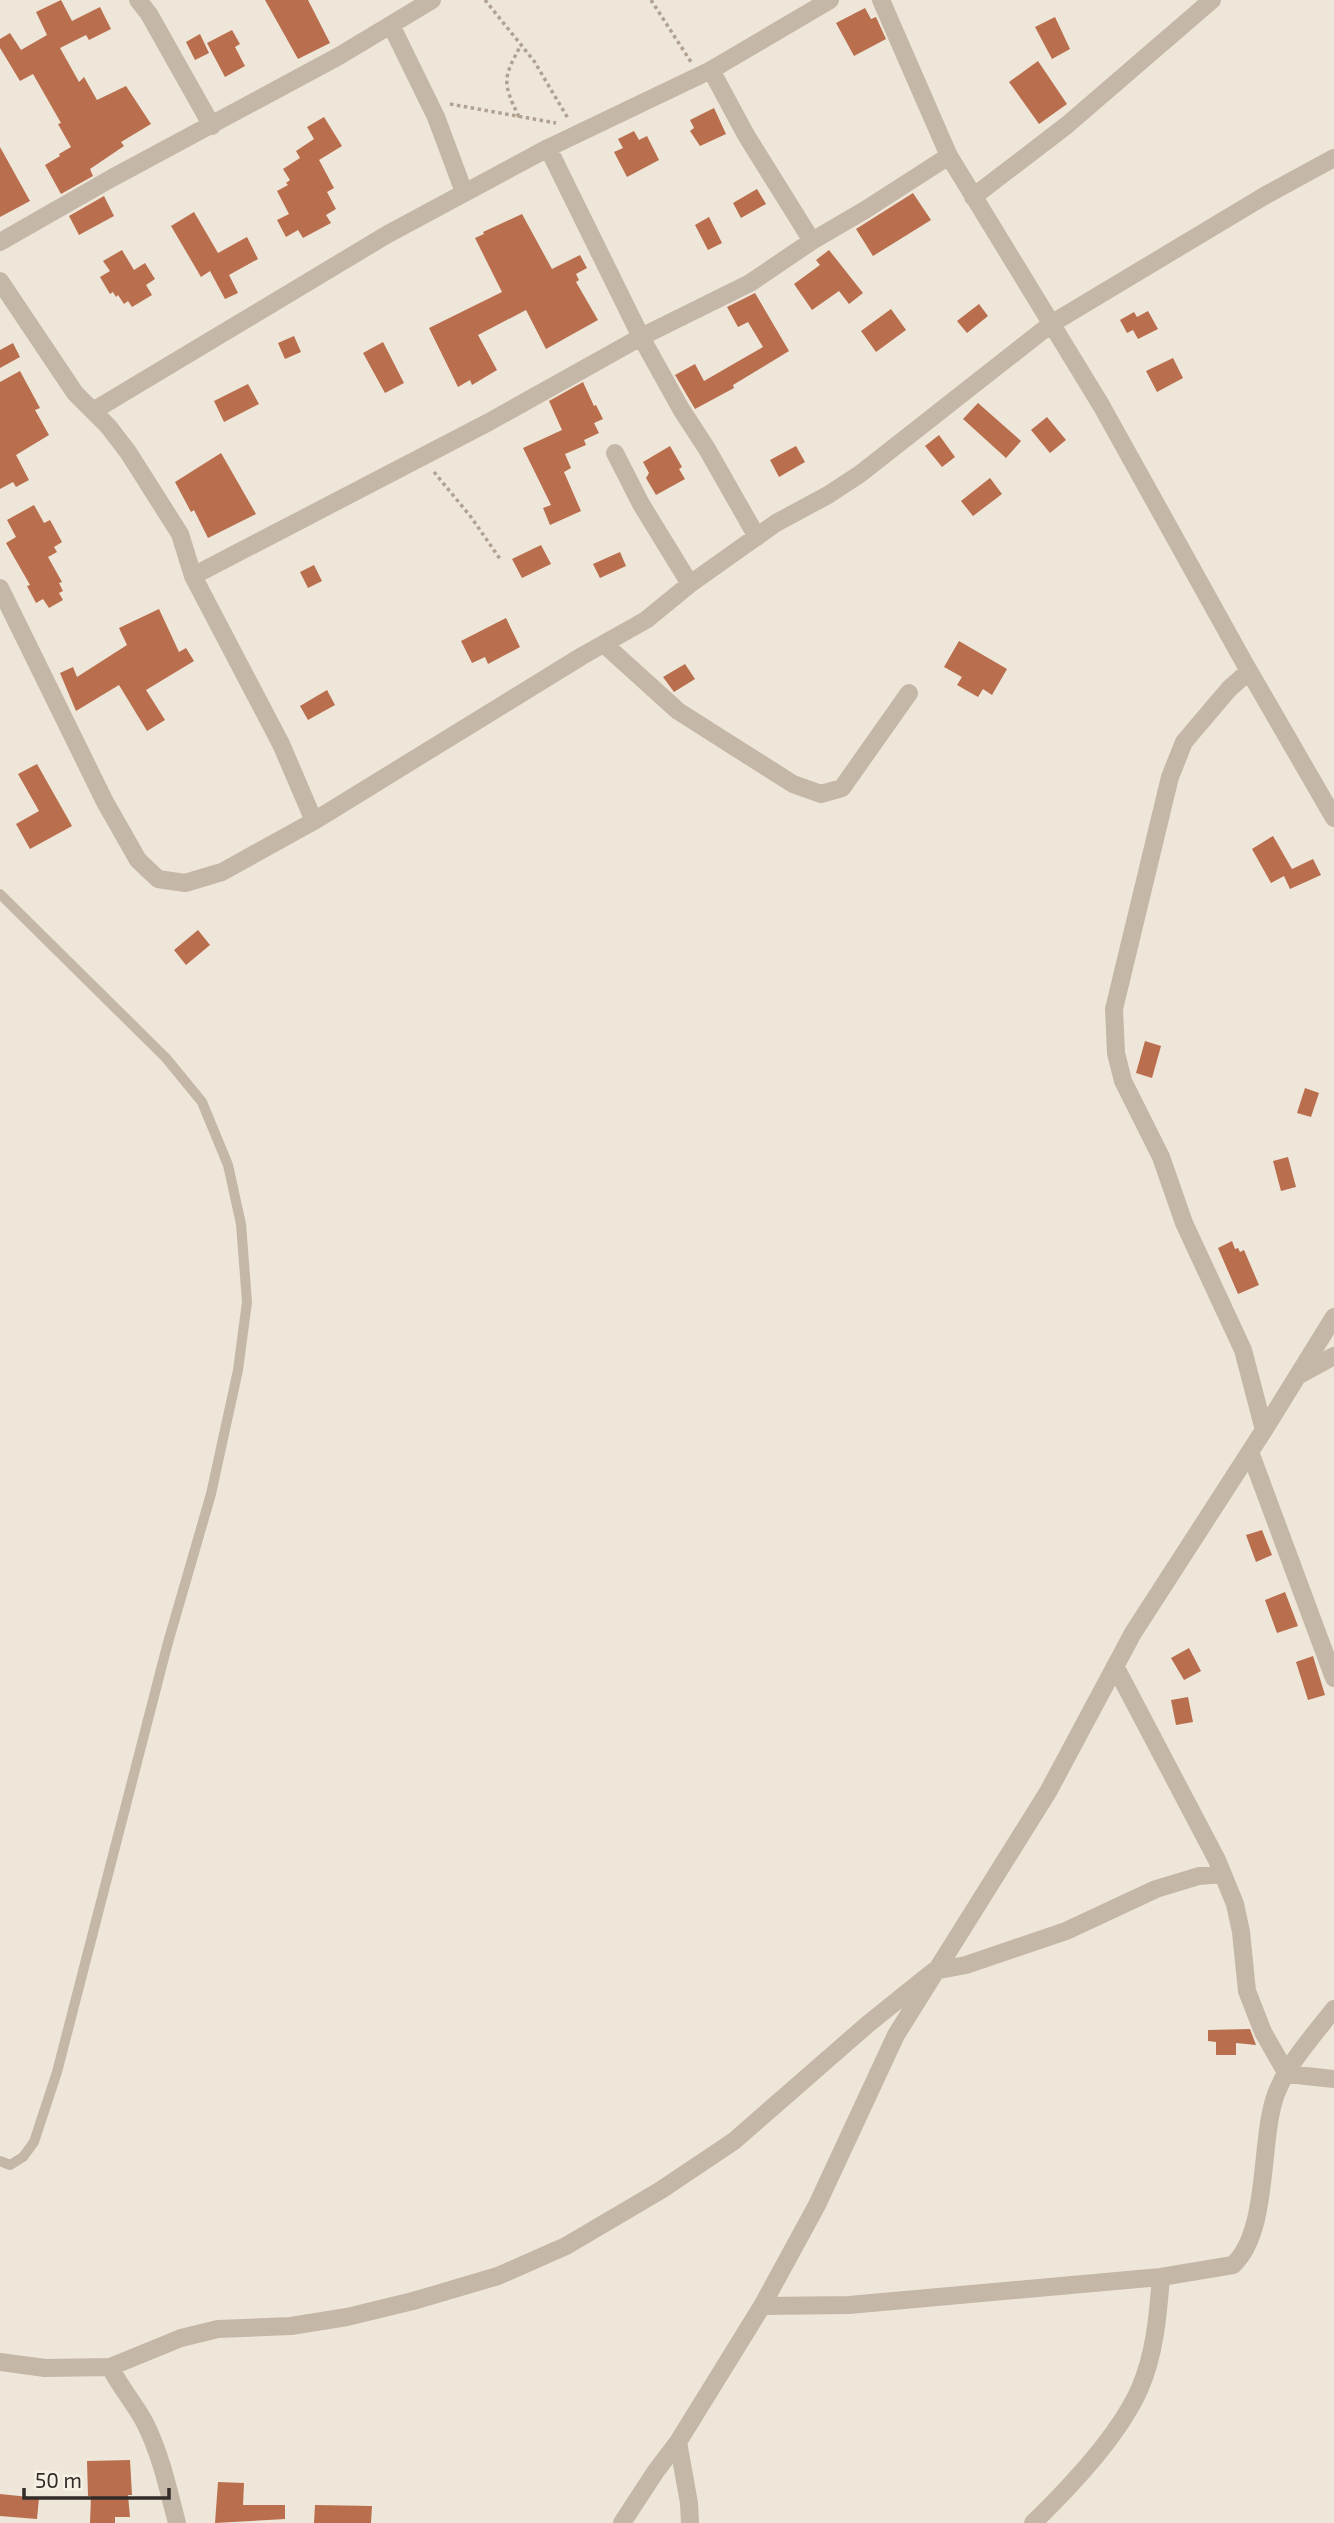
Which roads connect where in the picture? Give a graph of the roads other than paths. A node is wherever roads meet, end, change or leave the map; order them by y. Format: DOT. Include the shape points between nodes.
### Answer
graph roads {
  1 [pos="138,0"];
  2 [pos="432,0"];
  3 [pos="830,0"];
  4 [pos="881,0"];
  5 [pos="1213,0"];
  6 [pos="391,25"];
  7 [pos="705,72"];
  8 [pos="212,126"];
  9 [pos="548,148"];
  10 [pos="949,156"];
  11 [pos="1334,158"];
  12 [pos="464,192"];
  13 [pos="973,197"];
  14 [pos="812,241"];
  15 [pos="0,242"];
  16 [pos="0,281"];
  17 [pos="1051,324"];
  18 [pos="641,337"];
  19 [pos="93,411"];
  20 [pos="615,453"];
  21 [pos="757,537"];
  22 [pos="193,576"];
  23 [pos="690,584"];
  24 [pos="0,588"];
  25 [pos="604,644"];
  26 [pos="1249,671"];
  27 [pos="909,694"];
  28 [pos="1334,818"];
  29 [pos="314,821"];
  30 [pos="0,894"];
  31 [pos="1334,1317"];
  32 [pos="1334,1356"];
  33 [pos="1298,1375"];
  34 [pos="1265,1430"];
  35 [pos="1250,1452"];
  36 [pos="1115,1666"];
  37 [pos="1334,1678"];
  38 [pos="1223,1874"];
  39 [pos="934,1971"];
  40 [pos="1334,2009"];
  41 [pos="1287,2074"];
  42 [pos="1334,2079"];
  43 [pos="0,2161"];
  44 [pos="1161,2277"];
  45 [pos="762,2306"];
  46 [pos="0,2362"];
  47 [pos="110,2367"];
  48 [pos="678,2442"];
  49 [pos="177,2523"];
  50 [pos="622,2523"];
  51 [pos="690,2523"];
  52 [pos="1033,2523"];
  1 -- 8 [label="street"];
  2 -- 6 [label="street"];
  3 -- 7 [label="street"];
  4 -- 10 [label="street"];
  5 -- 13 [label="street" via="1067,125"];
  6 -- 8 [label="street"];
  6 -- 12 [label="street"];
  7 -- 9 [label="street"];
  7 -- 14 [label="street"];
  8 -- 15 [label="street"];
  9 -- 12 [label="street"];
  9 -- 18 [label="street"];
  10 -- 13 [label="street"];
  10 -- 14 [label="street"];
  11 -- 17 [label="street"];
  12 -- 19 [label="street"];
  13 -- 17 [label="street"];
  14 -- 18 [label="street" via="750,283"];
  16 -- 19 [label="street" via="75,393"];
  17 -- 21 [label="street" via="860,474"];
  17 -- 26 [label="street"];
  18 -- 21 [label="street"];
  18 -- 22 [label="street"];
  19 -- 22 [label="street" via="128,452 180,534"];
  20 -- 23 [label="street"];
  21 -- 23 [label="street"];
  22 -- 29 [label="street" via="281,744"];
  23 -- 25 [label="street" via="646,620"];
  24 -- 29 [label="street" via="105,802 138,860 158,879 184,883 222,872"];
  25 -- 27 [label="street" via="678,711 793,784 821,794 842,788"];
  25 -- 29 [label="street"];
  26 -- 28 [label="street"];
  26 -- 34 [label="street" via="1184,742 1170,777 1115,1009 1116,1053 1123,1081 1161,1157 1184,1223 1243,1350"];
  30 -- 43 [label="lane" via="166,1058 202,1102 228,1166 242,1224 247,1302 238,1370 211,1494 57,2072 34,2142 10,2165"];
  31 -- 33 [label="street"];
  32 -- 33 [label="street"];
  33 -- 34 [label="street"];
  34 -- 35 [label="street"];
  35 -- 36 [label="street"];
  35 -- 37 [label="street"];
  36 -- 38 [label="street"];
  36 -- 39 [label="street" via="1048,1791"];
  38 -- 39 [label="street" via="1156,1889 1066,1931 966,1965"];
  38 -- 41 [label="street" via="1241,1932 1247,1992"];
  39 -- 45 [label="street" via="896,2035 817,2205"];
  39 -- 47 [label="street" via="734,2141 566,2246 498,2276 413,2301 291,2326 218,2329 181,2337"];
  40 -- 41 [label="street"];
  41 -- 42 [label="street"];
  41 -- 44 [label="street" via="1269,2121 1265,2167 1245,2250 1233,2265"];
  44 -- 45 [label="street" via="849,2305"];
  44 -- 52 [label="street" via="1157,2329 1140,2389 1114,2432"];
  45 -- 48 [label="street"];
  46 -- 47 [label="street" via="45,2368"];
  47 -- 49 [label="street" via="157,2447"];
  48 -- 50 [label="street"];
  48 -- 51 [label="street"];
}
